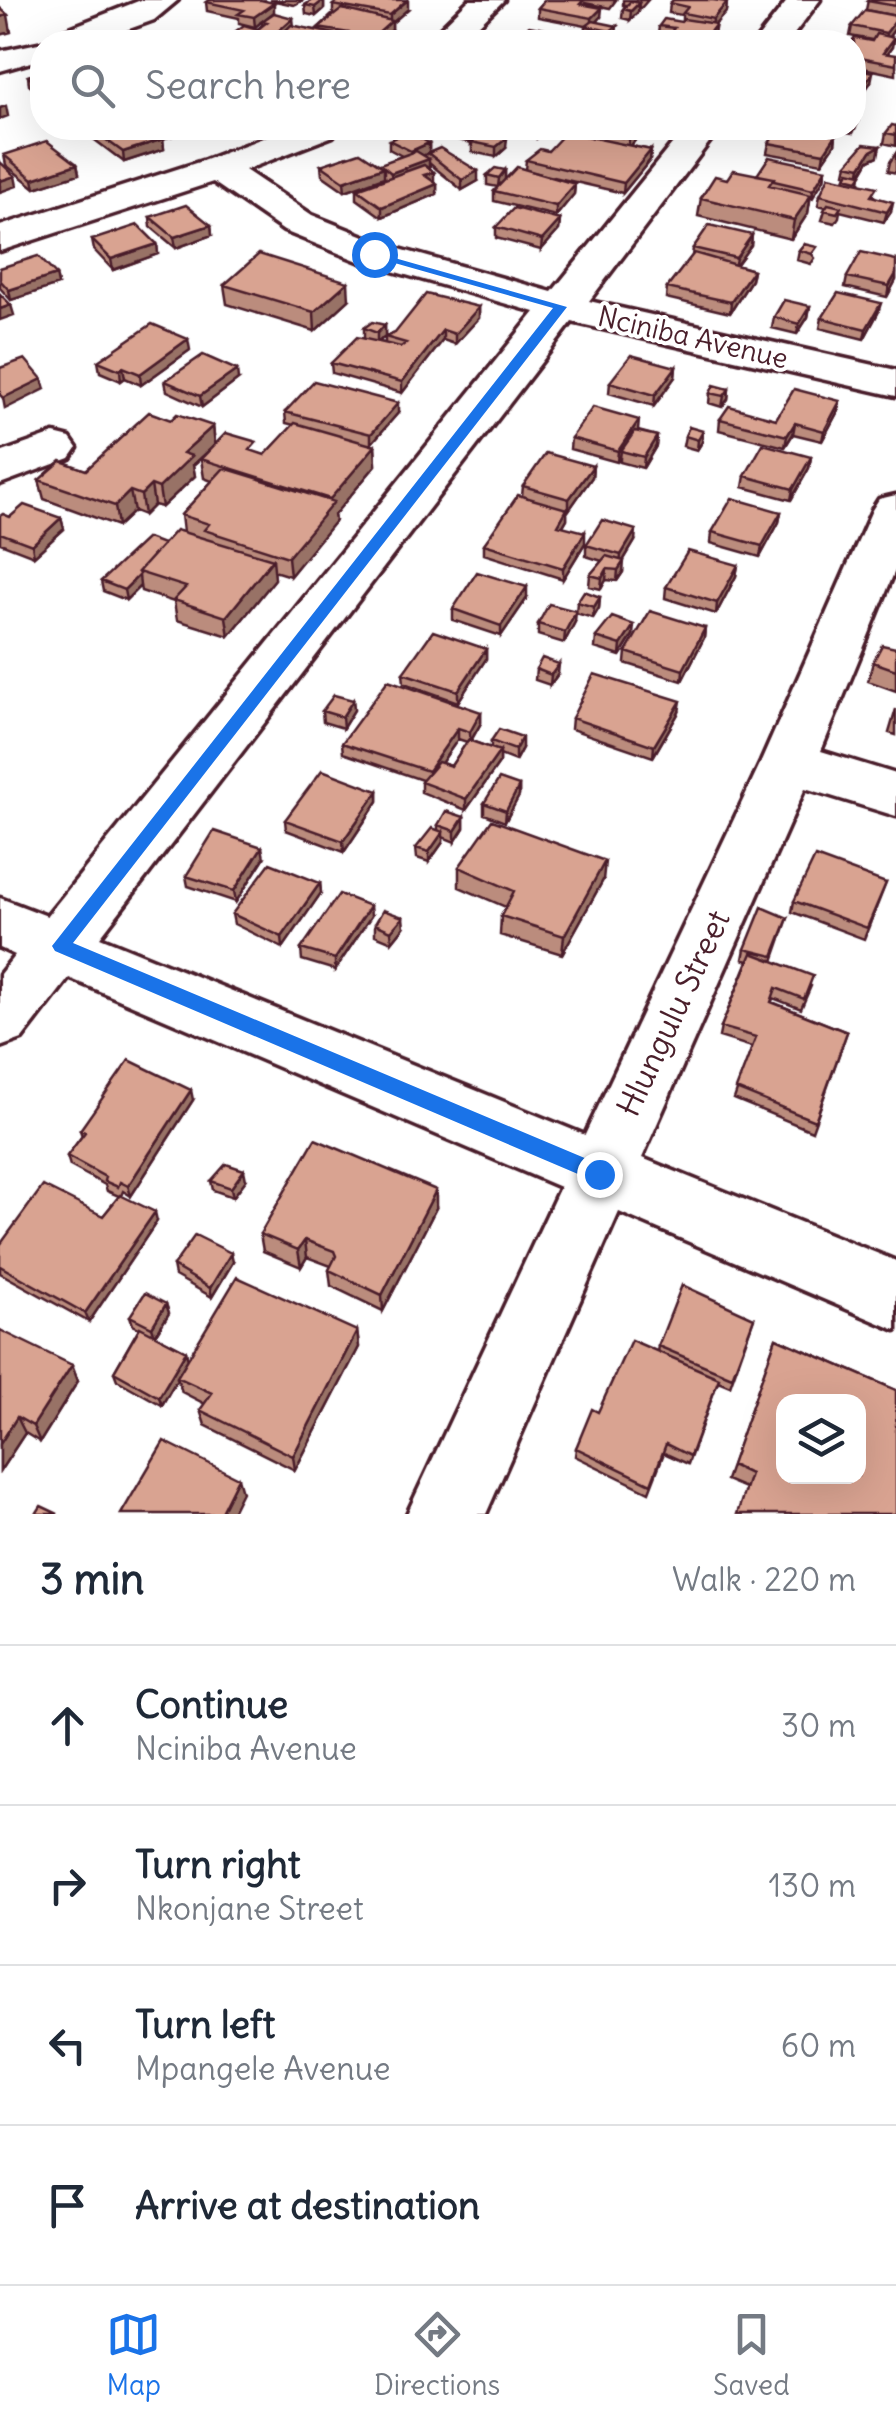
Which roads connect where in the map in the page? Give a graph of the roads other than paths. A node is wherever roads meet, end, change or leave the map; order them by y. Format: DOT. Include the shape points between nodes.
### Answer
graph roads {
  1 [pos="162,0"];
  2 [pos="488,0"];
  3 [pos="804,0"];
  4 [pos="97,30"];
  5 [pos="455,30"];
  6 [pos="780,30"];
  7 [pos="30,52"];
  8 [pos="0,61"];
  9 [pos="289,140"];
  10 [pos="693,140"];
  11 [pos="218,168"];
  12 [pos="0,239"];
  13 [pos="561,307"];
  14 [pos="896,383"];
  15 [pos="54,448"];
  16 [pos="0,470"];
  17 [pos="896,510"];
  18 [pos="789,762"];
  19 [pos="896,795"];
  20 [pos="0,922"];
  21 [pos="61,946"];
  22 [pos="0,1020"];
  23 [pos="599,1174"];
  24 [pos="896,1296"];
  25 [pos="446,1514"];
  1 -- 4 [label="street"];
  2 -- 5 [label="street"];
  3 -- 6 [label="street"];
  7 -- 8 [label="street"];
  9 -- 11 [label="street"];
  10 -- 13 [label="street"];
  11 -- 12 [label="street"];
  11 -- 13 [label="street, Nciniba Avenue" via="298,223 332,238"];
  13 -- 14 [label="street, Nciniba Avenue"];
  13 -- 21 [label="street"];
  15 -- 16 [label="street"];
  17 -- 18 [label="street, Hlungulu Street"];
  18 -- 19 [label="street"];
  18 -- 23 [label="street, Hlungulu Street"];
  20 -- 21 [label="street"];
  21 -- 22 [label="street"];
  21 -- 23 [label="street"];
  23 -- 24 [label="street"];
  23 -- 25 [label="street, Hlungulu Street"];
}
